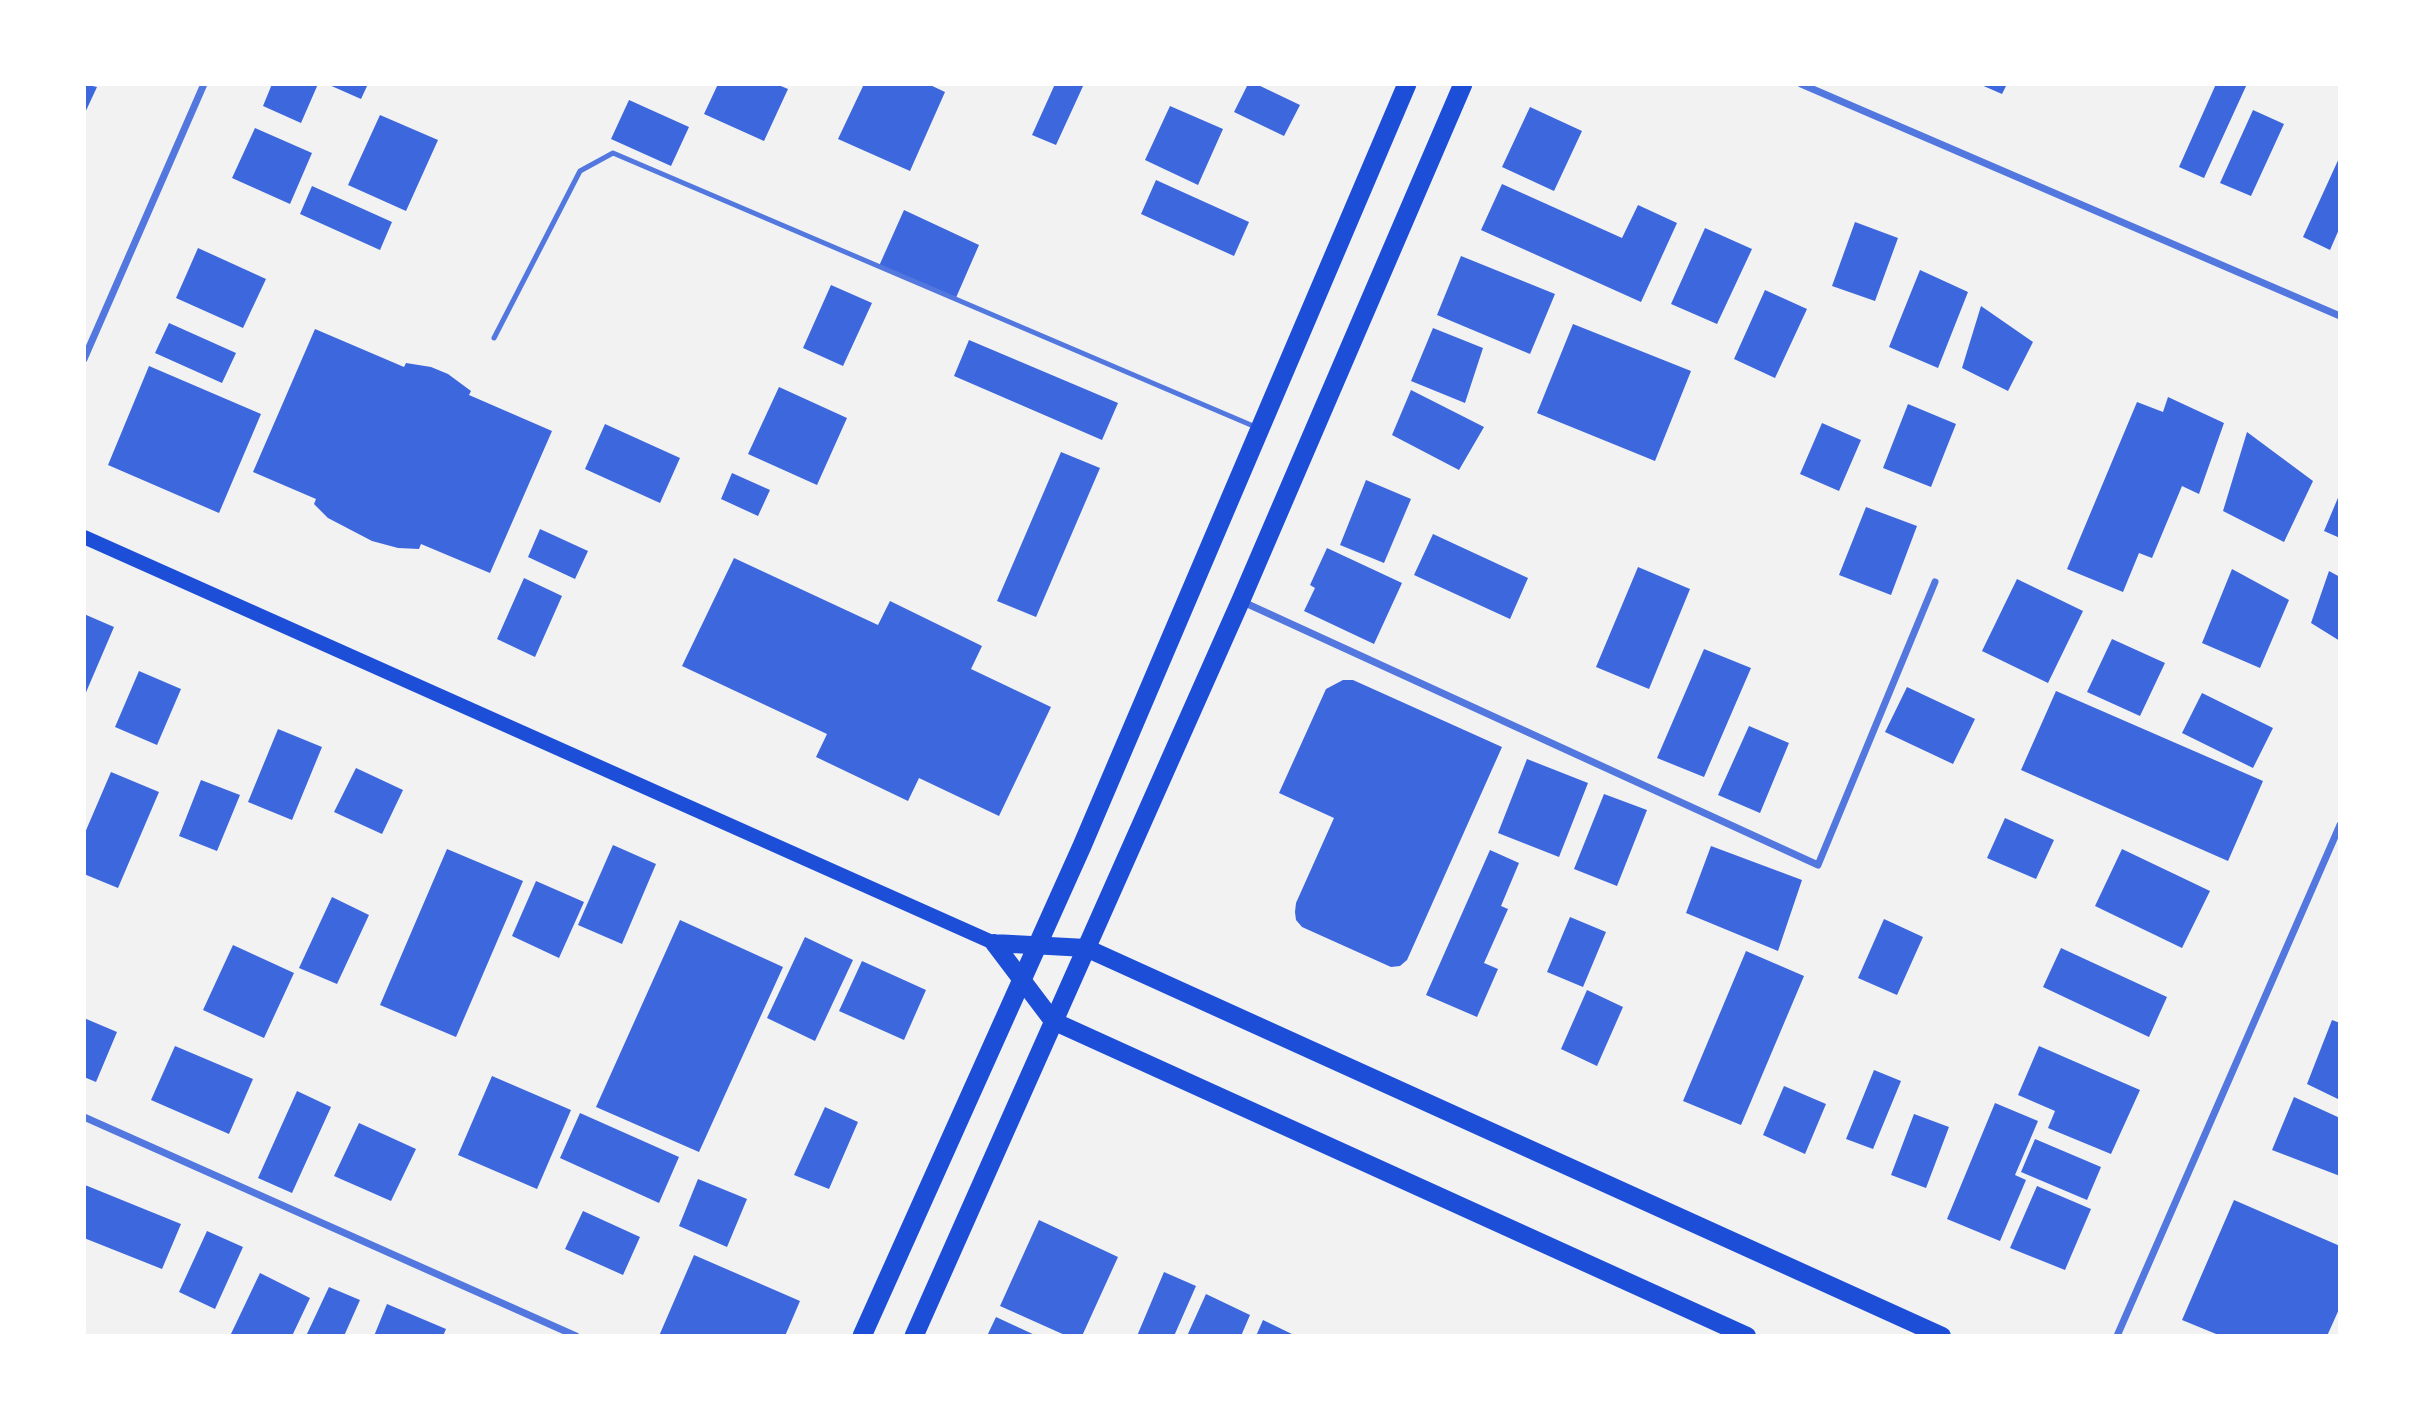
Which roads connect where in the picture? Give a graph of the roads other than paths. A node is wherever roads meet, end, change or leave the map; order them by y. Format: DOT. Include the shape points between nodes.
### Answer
graph roads {
  1 [pos="204,84"];
  2 [pos="1407,84"];
  3 [pos="1463,84"];
  4 [pos="1801,84"];
  5 [pos="2340,316"];
  6 [pos="494,338"];
  7 [pos="84,359"];
  8 [pos="1261,429"];
  9 [pos="84,537"];
  10 [pos="1935,582"];
  11 [pos="1241,600"];
  12 [pos="2340,825"];
  13 [pos="993,943"];
  14 [pos="1038,945"];
  15 [pos="1086,948"];
  16 [pos="1022,981"];
  17 [pos="1053,1021"];
  18 [pos="84,1117"];
  19 [pos="576,1336"];
  20 [pos="862,1336"];
  21 [pos="914,1336"];
  22 [pos="1747,1336"];
  23 [pos="1942,1336"];
  24 [pos="2117,1336"];
  1 -- 7 [label="street"];
  2 -- 8 [label="highway"];
  3 -- 11 [label="highway"];
  4 -- 5 [label="street"];
  6 -- 8 [label="lane" via="580,171 613,153"];
  8 -- 14 [label="highway"];
  9 -- 13 [label="main road"];
  10 -- 11 [label="street" via="1818,865"];
  11 -- 15 [label="highway"];
  12 -- 24 [label="street"];
  13 -- 14 [label="main road"];
  13 -- 16 [label="main road"];
  14 -- 15 [label="main road"];
  14 -- 16 [label="highway"];
  15 -- 17 [label="highway"];
  15 -- 23 [label="main road"];
  16 -- 17 [label="main road"];
  16 -- 20 [label="highway"];
  17 -- 21 [label="highway"];
  17 -- 22 [label="main road"];
  18 -- 19 [label="street"];
}
